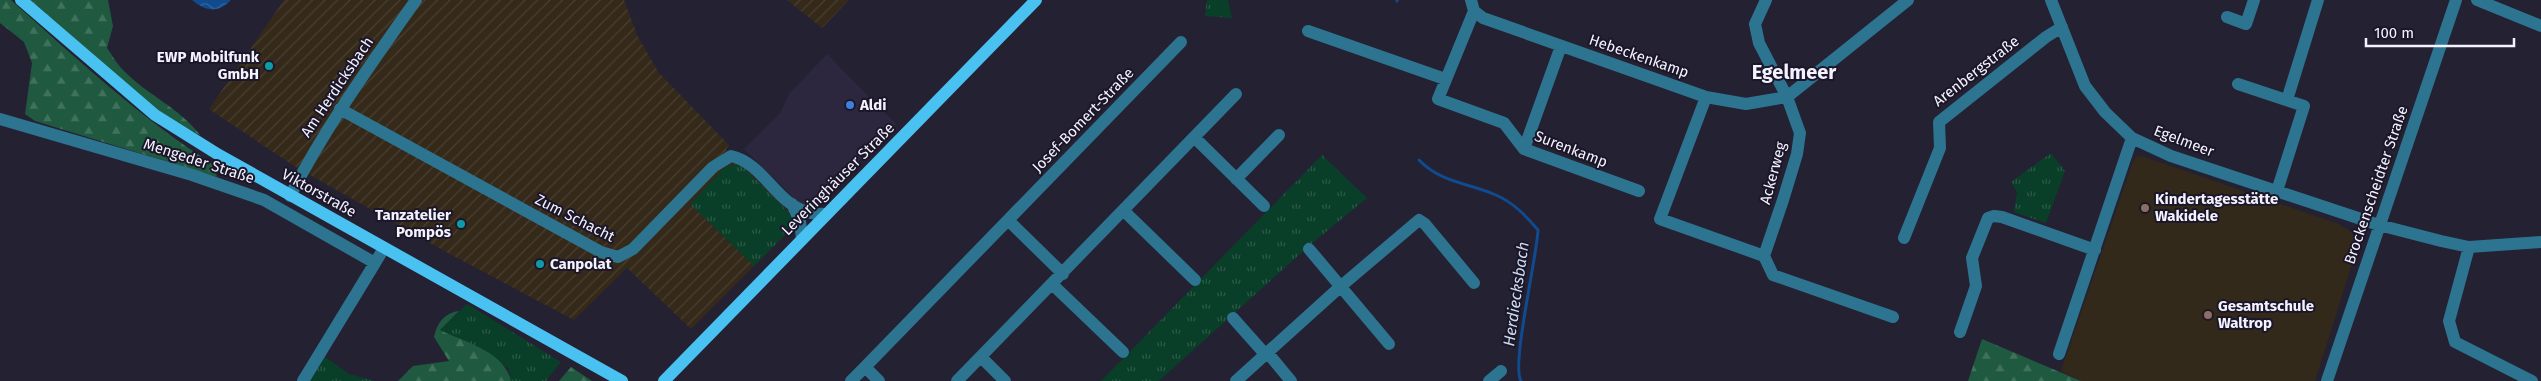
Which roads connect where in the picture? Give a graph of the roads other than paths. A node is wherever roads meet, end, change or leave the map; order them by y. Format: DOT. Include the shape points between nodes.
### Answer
graph roads {
  1 [pos="21,0"];
  2 [pos="416,0"];
  3 [pos="1036,0"];
  4 [pos="1766,0"];
  5 [pos="1908,0"];
  6 [pos="2051,0"];
  7 [pos="2254,0"];
  8 [pos="2318,0"];
  9 [pos="2456,0"];
  10 [pos="2477,0"];
  11 [pos="1473,5"];
  12 [pos="2227,17"];
  13 [pos="2541,26"];
  14 [pos="2062,28"];
  15 [pos="1308,30"];
  16 [pos="1181,42"];
  17 [pos="1561,46"];
  18 [pos="1445,79"];
  19 [pos="2238,84"];
  20 [pos="1236,94"];
  21 [pos="1706,97"];
  22 [pos="1787,98"];
  23 [pos="2286,100"];
  24 [pos="340,108"];
  25 [pos="0,120"];
  26 [pos="1279,135"];
  27 [pos="1195,138"];
  28 [pos="2132,138"];
  29 [pos="1524,150"];
  30 [pos="1236,179"];
  31 [pos="1639,191"];
  32 [pos="2277,191"];
  33 [pos="290,196"];
  34 [pos="792,204"];
  35 [pos="1264,206"];
  36 [pos="1124,211"];
  37 [pos="827,214"];
  38 [pos="1008,220"];
  39 [pos="2379,225"];
  40 [pos="1904,238"];
  41 [pos="802,239"];
  42 [pos="2541,242"];
  43 [pos="2469,247"];
  44 [pos="384,248"];
  45 [pos="1309,249"];
  46 [pos="2094,250"];
  47 [pos="1764,256"];
  48 [pos="375,263"];
  49 [pos="1063,274"];
  50 [pos="1195,280"];
  51 [pos="1474,283"];
  52 [pos="1052,285"];
  53 [pos="1340,287"];
  54 [pos="1893,316"];
  55 [pos="1233,318"];
  56 [pos="1960,332"];
  57 [pos="1389,344"];
  58 [pos="1122,352"];
  59 [pos="1266,353"];
  60 [pos="2059,354"];
  61 [pos="981,357"];
  62 [pos="865,367"];
  63 [pos="1501,371"];
  64 [pos="303,381"];
  65 [pos="622,381"];
  66 [pos="664,381"];
  67 [pos="851,381"];
  68 [pos="879,381"];
  69 [pos="957,381"];
  70 [pos="1006,381"];
  71 [pos="1236,381"];
  72 [pos="1291,381"];
  73 [pos="1489,381"];
  74 [pos="2327,381"];
  75 [pos="2532,381"];
  1 -- 33 [label="main road, Viktorstraße" via="155,114"];
  2 -- 24 [label="street, Am Herdicksbach"];
  3 -- 37 [label="main road, Leveringhäuser Straße"];
  4 -- 22 [label="street, Ackerweg" via="1755,24 1759,43"];
  5 -- 22 [label="street"];
  6 -- 14 [label="street, Egelmeer"];
  7 -- 12 [label="street" via="2246,24"];
  8 -- 23 [label="street"];
  9 -- 39 [label="street, Brockenscheidter Straße"];
  10 -- 13 [label="street"];
  11 -- 17 [label="street, Hebeckenkamp" via="1483,18"];
  11 -- 18 [label="street, Surenkamp"];
  14 -- 28 [label="street, Egelmeer" via="2085,86 2105,112"];
  14 -- 40 [label="street, Arenbergstraße" via="2046,37 1939,122 1940,148"];
  15 -- 18 [label="street"];
  16 -- 38 [label="street, Josef-Bomert-Straße"];
  17 -- 21 [label="street, Hebeckenkamp"];
  17 -- 29 [label="street"];
  18 -- 29 [label="street, Surenkamp" via="1438,98 1504,123"];
  19 -- 23 [label="street"];
  20 -- 27 [label="street"];
  21 -- 22 [label="street, Hebeckenkamp" via="1746,104"];
  21 -- 47 [label="street" via="1660,219"];
  22 -- 47 [label="street, Ackerweg" via="1800,133 1797,154"];
  23 -- 32 [label="street" via="2304,106"];
  24 -- 33 [label="street, Am Herdicksbach"];
  24 -- 34 [label="street, Zum Schacht" via="601,252 618,257 633,249 713,167 732,156 744,158"];
  25 -- 48 [label="street, Mengeder Straße" via="184,172 264,200"];
  26 -- 30 [label="street"];
  27 -- 30 [label="street"];
  27 -- 36 [label="street"];
  28 -- 32 [label="street, Egelmeer" via="2172,156"];
  28 -- 46 [label="street"];
  29 -- 31 [label="street, Surenkamp"];
  30 -- 35 [label="street"];
  32 -- 39 [label="street, Egelmeer"];
  33 -- 44 [label="main road, Viktorstraße"];
  34 -- 37 [label="street, Zum Schacht" via="807,213"];
  34 -- 41 [label="street, Zum Schacht" via="800,221"];
  36 -- 49 [label="street"];
  36 -- 50 [label="street"];
  37 -- 41 [label="main road, Leveringhäuser Straße"];
  38 -- 49 [label="street"];
  38 -- 62 [label="street, Josef-Bomert-Straße"];
  39 -- 43 [label="street, Egelmeer"];
  39 -- 74 [label="street, Brockenscheidter Straße"];
  41 -- 66 [label="main road, Leveringhäuser Straße"];
  42 -- 43 [label="street, Egelmeer"];
  43 -- 75 [label="street" via="2449,321 2455,342"];
  44 -- 48 [label="street"];
  44 -- 65 [label="main road, Viktorstraße"];
  45 -- 53 [label="street"];
  46 -- 56 [label="street" via="1998,216 1988,218 1972,258 1976,286"];
  46 -- 60 [label="street"];
  47 -- 54 [label="street" via="1773,275"];
  48 -- 64 [label="street"];
  49 -- 52 [label="street"];
  51 -- 53 [label="street" via="1419,220"];
  52 -- 58 [label="street"];
  52 -- 61 [label="street"];
  53 -- 57 [label="street"];
  53 -- 59 [label="street"];
  55 -- 59 [label="street"];
  59 -- 71 [label="street"];
  59 -- 72 [label="street"];
  61 -- 69 [label="street"];
  61 -- 70 [label="street"];
  62 -- 67 [label="street, Josef-Bomert-Straße"];
  62 -- 68 [label="street"];
  63 -- 73 [label="street"];
}
